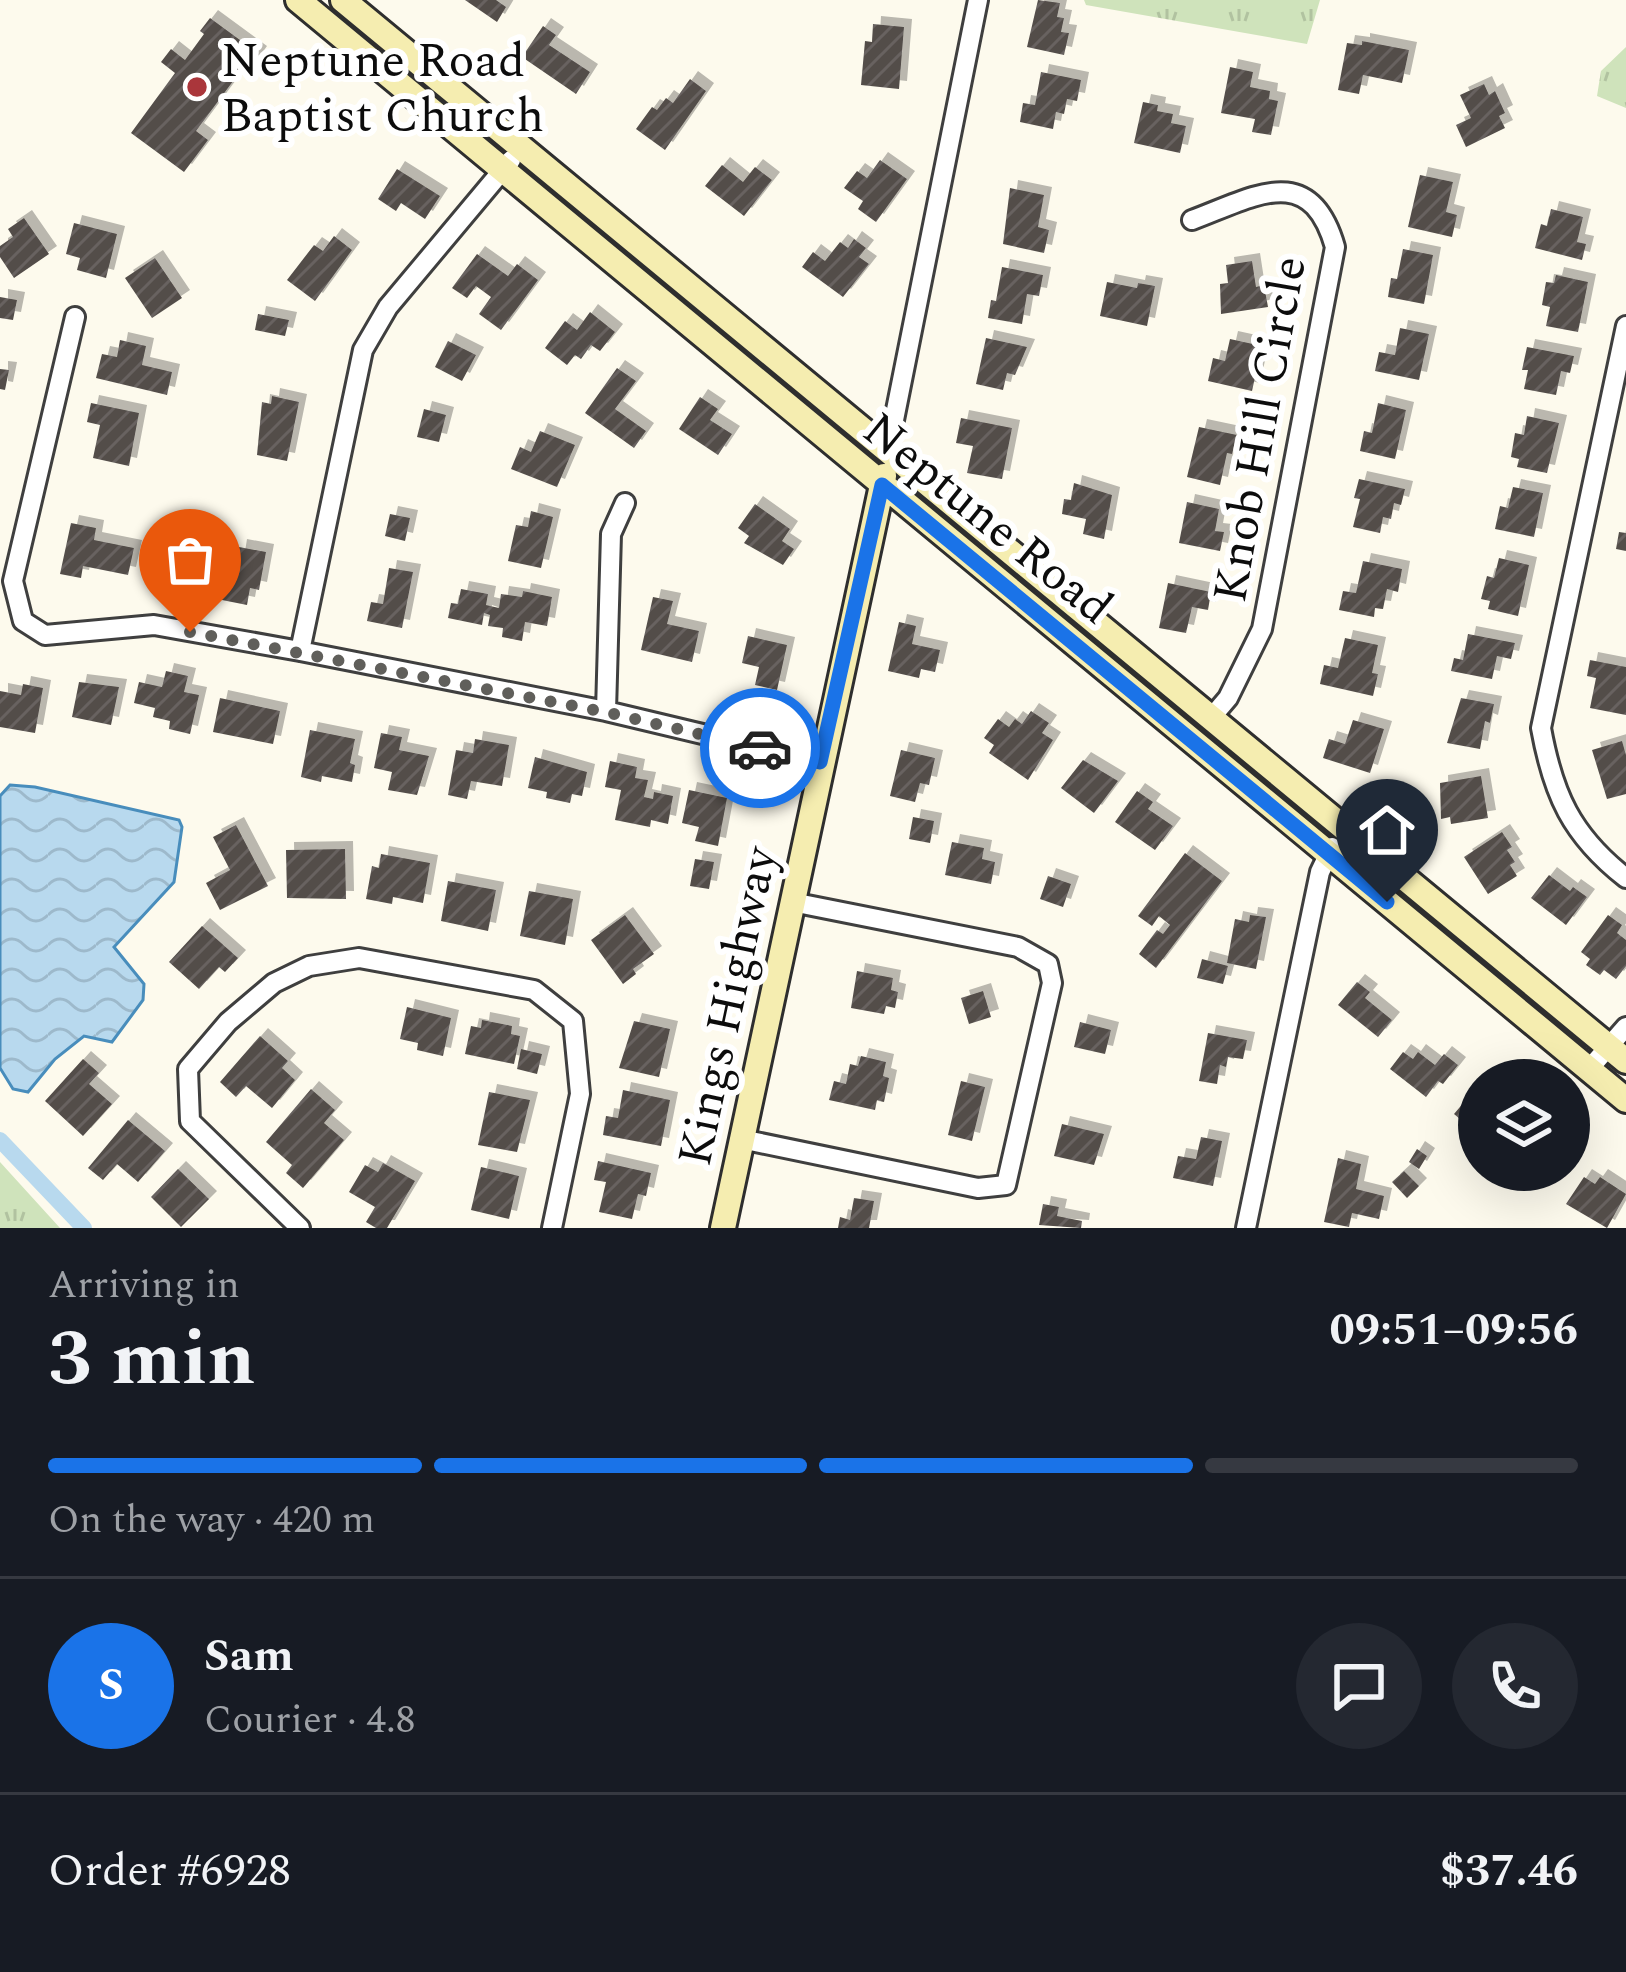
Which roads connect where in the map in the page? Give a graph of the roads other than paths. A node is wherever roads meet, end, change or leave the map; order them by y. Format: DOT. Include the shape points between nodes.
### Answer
graph roads {
  1 [pos="298,0"];
  2 [pos="344,0"];
  3 [pos="978,0"];
  4 [pos="522,147"];
  5 [pos="503,170"];
  6 [pos="1192,220"];
  7 [pos="75,317"];
  8 [pos="1626,326"];
  9 [pos="888,450"];
  10 [pos="882,485"];
  11 [pos="625,503"];
  12 [pos="300,651"];
  13 [pos="605,712"];
  14 [pos="1211,718"];
  15 [pos="820,762"];
  16 [pos="1342,828"];
  17 [pos="1329,854"];
  18 [pos="1626,878"];
  19 [pos="792,902"];
  20 [pos="1621,1045"];
  21 [pos="1576,1059"];
  22 [pos="1590,1069"];
  23 [pos="1590,1071"];
  24 [pos="1622,1089"];
  25 [pos="741,1139"];
  26 [pos="300,1228"];
  27 [pos="552,1228"];
  28 [pos="723,1228"];
  29 [pos="1246,1228"];
  1 -- 5 [label="main road, Neptune Road"];
  2 -- 4 [label="main road, Neptune Road"];
  3 -- 9 [label="street"];
  4 -- 5 [label="street"];
  4 -- 9 [label="main road, Neptune Road"];
  5 -- 10 [label="main road, Neptune Road"];
  5 -- 12 [label="street" via="388,308 363,350"];
  6 -- 14 [label="street, Knob Hill Circle" via="1266,192 1293,191 1326,215 1335,247 1262,629"];
  7 -- 12 [label="street" via="13,581 23,621 45,635 154,625"];
  8 -- 18 [label="street" via="1541,728 1550,778 1574,828"];
  9 -- 10 [label="main road, Kings Highway"];
  9 -- 14 [label="main road, Neptune Road"];
  10 -- 15 [label="main road, Kings Highway"];
  10 -- 17 [label="main road, Neptune Road"];
  11 -- 13 [label="street" via="611,534"];
  12 -- 13 [label="street"];
  13 -- 15 [label="street"];
  14 -- 16 [label="main road, Neptune Road"];
  15 -- 19 [label="main road, Kings Highway"];
  16 -- 17 [label="street"];
  16 -- 20 [label="main road, Neptune Road"];
  17 -- 21 [label="main road, Neptune Road"];
  17 -- 29 [label="street"];
  19 -- 25 [label="main road, Kings Highway"];
  19 -- 25 [label="street" via="1018,947 1048,964 1052,983 1006,1185 978,1188"];
  20 -- 22 [label="street"];
  23 -- 24 [label="main road, Neptune Road"];
  25 -- 28 [label="main road, Kings Highway"];
  26 -- 27 [label="street" via="190,1120 188,1069 274,983 309,966 358,958 534,990 573,1021 580,1094"];
}
